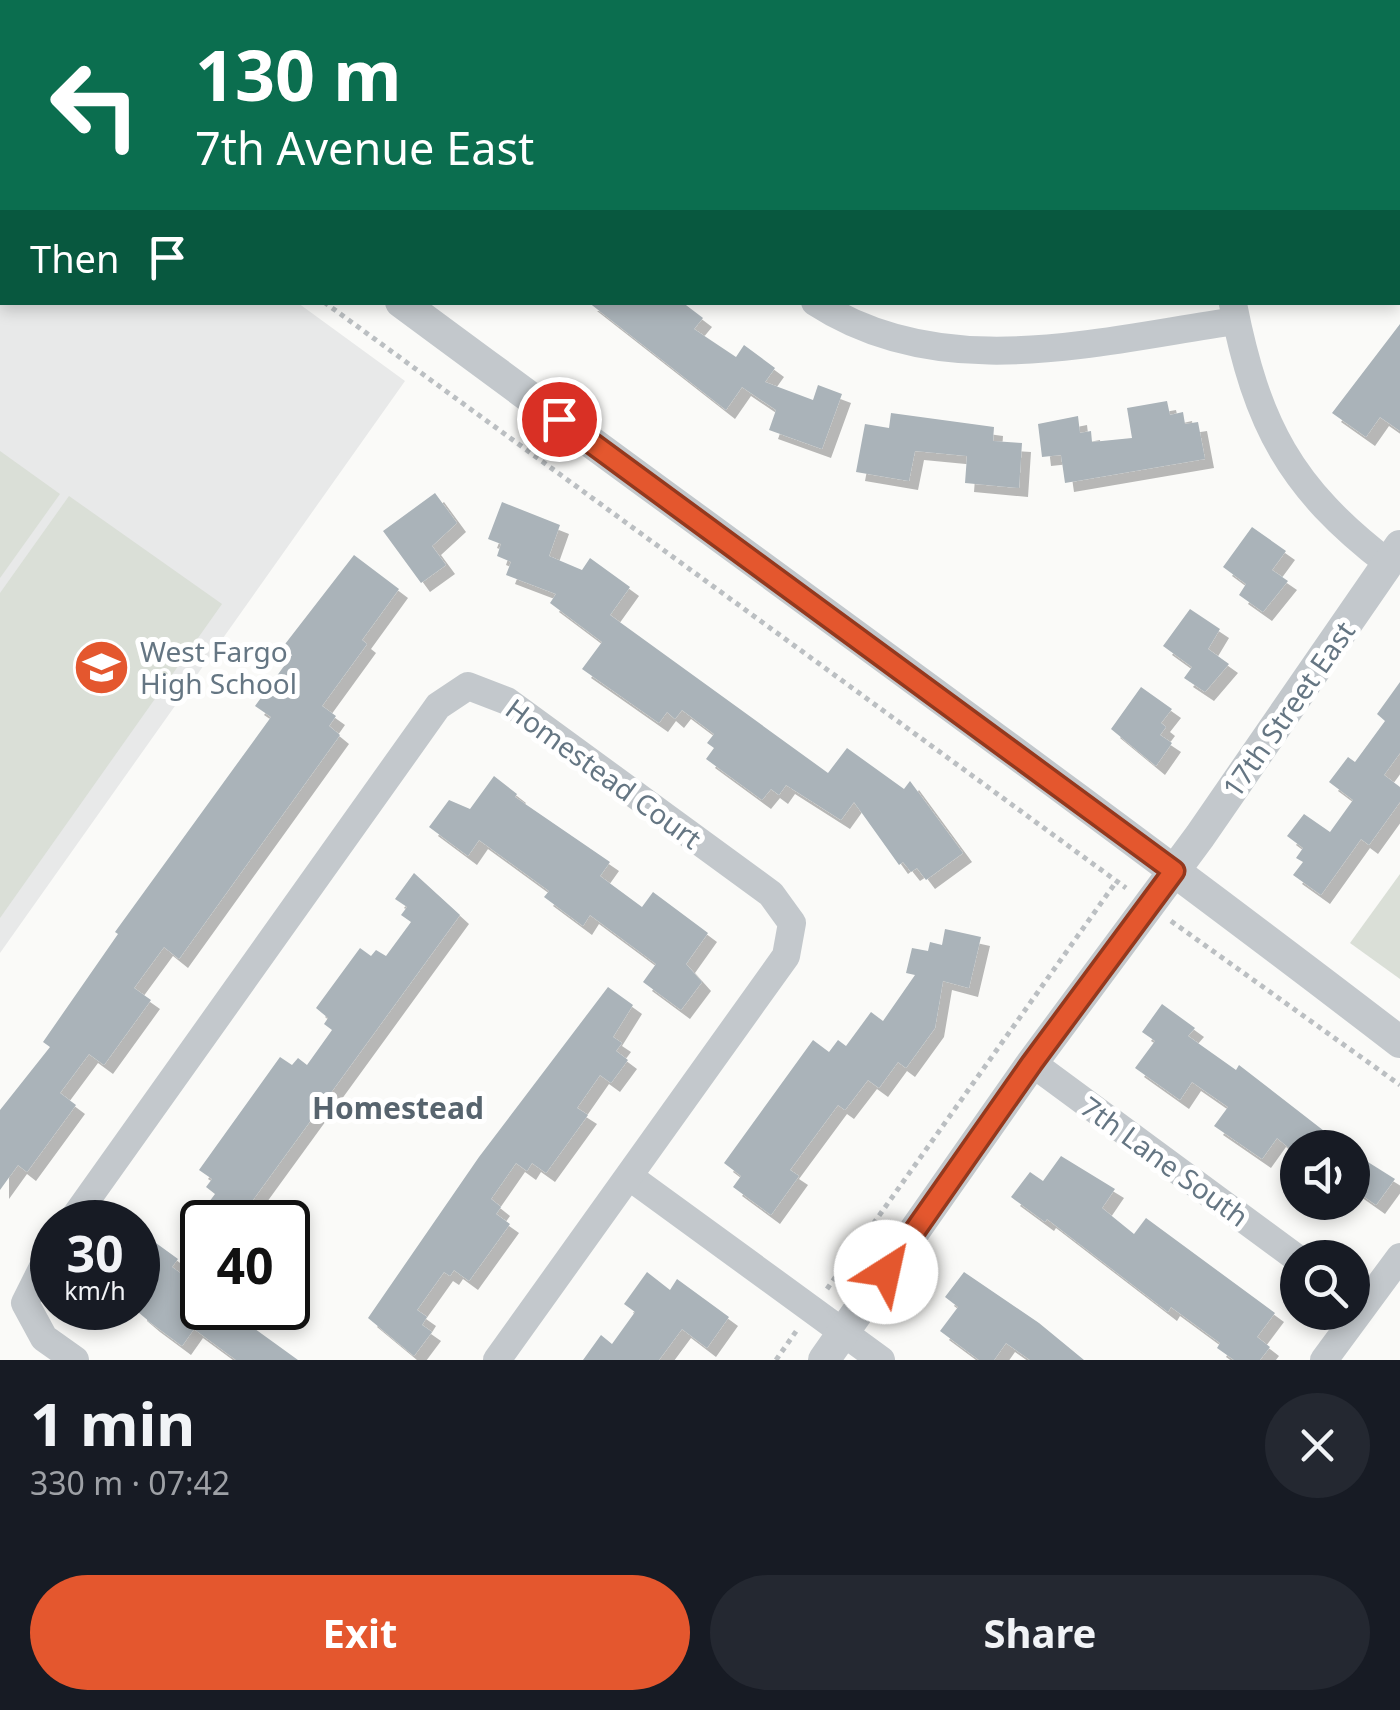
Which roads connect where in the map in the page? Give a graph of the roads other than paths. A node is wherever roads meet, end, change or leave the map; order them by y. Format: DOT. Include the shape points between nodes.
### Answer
graph roads {
  1 [pos="405,305"];
  2 [pos="819,305"];
  3 [pos="1234,312"];
  4 [pos="1394,555"];
  5 [pos="1174,871"];
  6 [pos="1400,1042"];
  7 [pos="1032,1063"];
  8 [pos="630,1177"];
  9 [pos="87,1200"];
  10 [pos="1280,1246"];
  11 [pos="1400,1257"];
  12 [pos="30,1291"];
  13 [pos="1370,1291"];
  14 [pos="30,1314"];
  15 [pos="39,1330"];
  16 [pos="1342,1330"];
  17 [pos="844,1332"];
  18 [pos="75,1360"];
  19 [pos="497,1360"];
  20 [pos="824,1360"];
  21 [pos="881,1360"];
  22 [pos="1324,1360"];
  1 -- 5 [label="street"];
  2 -- 3 [label="street" via="917,345 1003,354"];
  3 -- 4 [label="street" via="1266,425 1302,486 1339,525"];
  4 -- 5 [label="street, 17th Street East"];
  5 -- 6 [label="street"];
  5 -- 7 [label="street, 17th Street East"];
  7 -- 10 [label="street, 7th Lane South"];
  7 -- 17 [label="street, 17th Street East"];
  8 -- 9 [label="street, Homestead Court" via="786,956 792,922 771,894 507,700 468,686 438,706"];
  8 -- 17 [label="street"];
  8 -- 19 [label="street, Homestead Court"];
  11 -- 13 [label="street"];
  12 -- 14 [label="street" via="24,1303"];
  15 -- 18 [label="street"];
  16 -- 22 [label="street"];
  17 -- 20 [label="street, 17th Street East"];
  17 -- 21 [label="street"];
}
